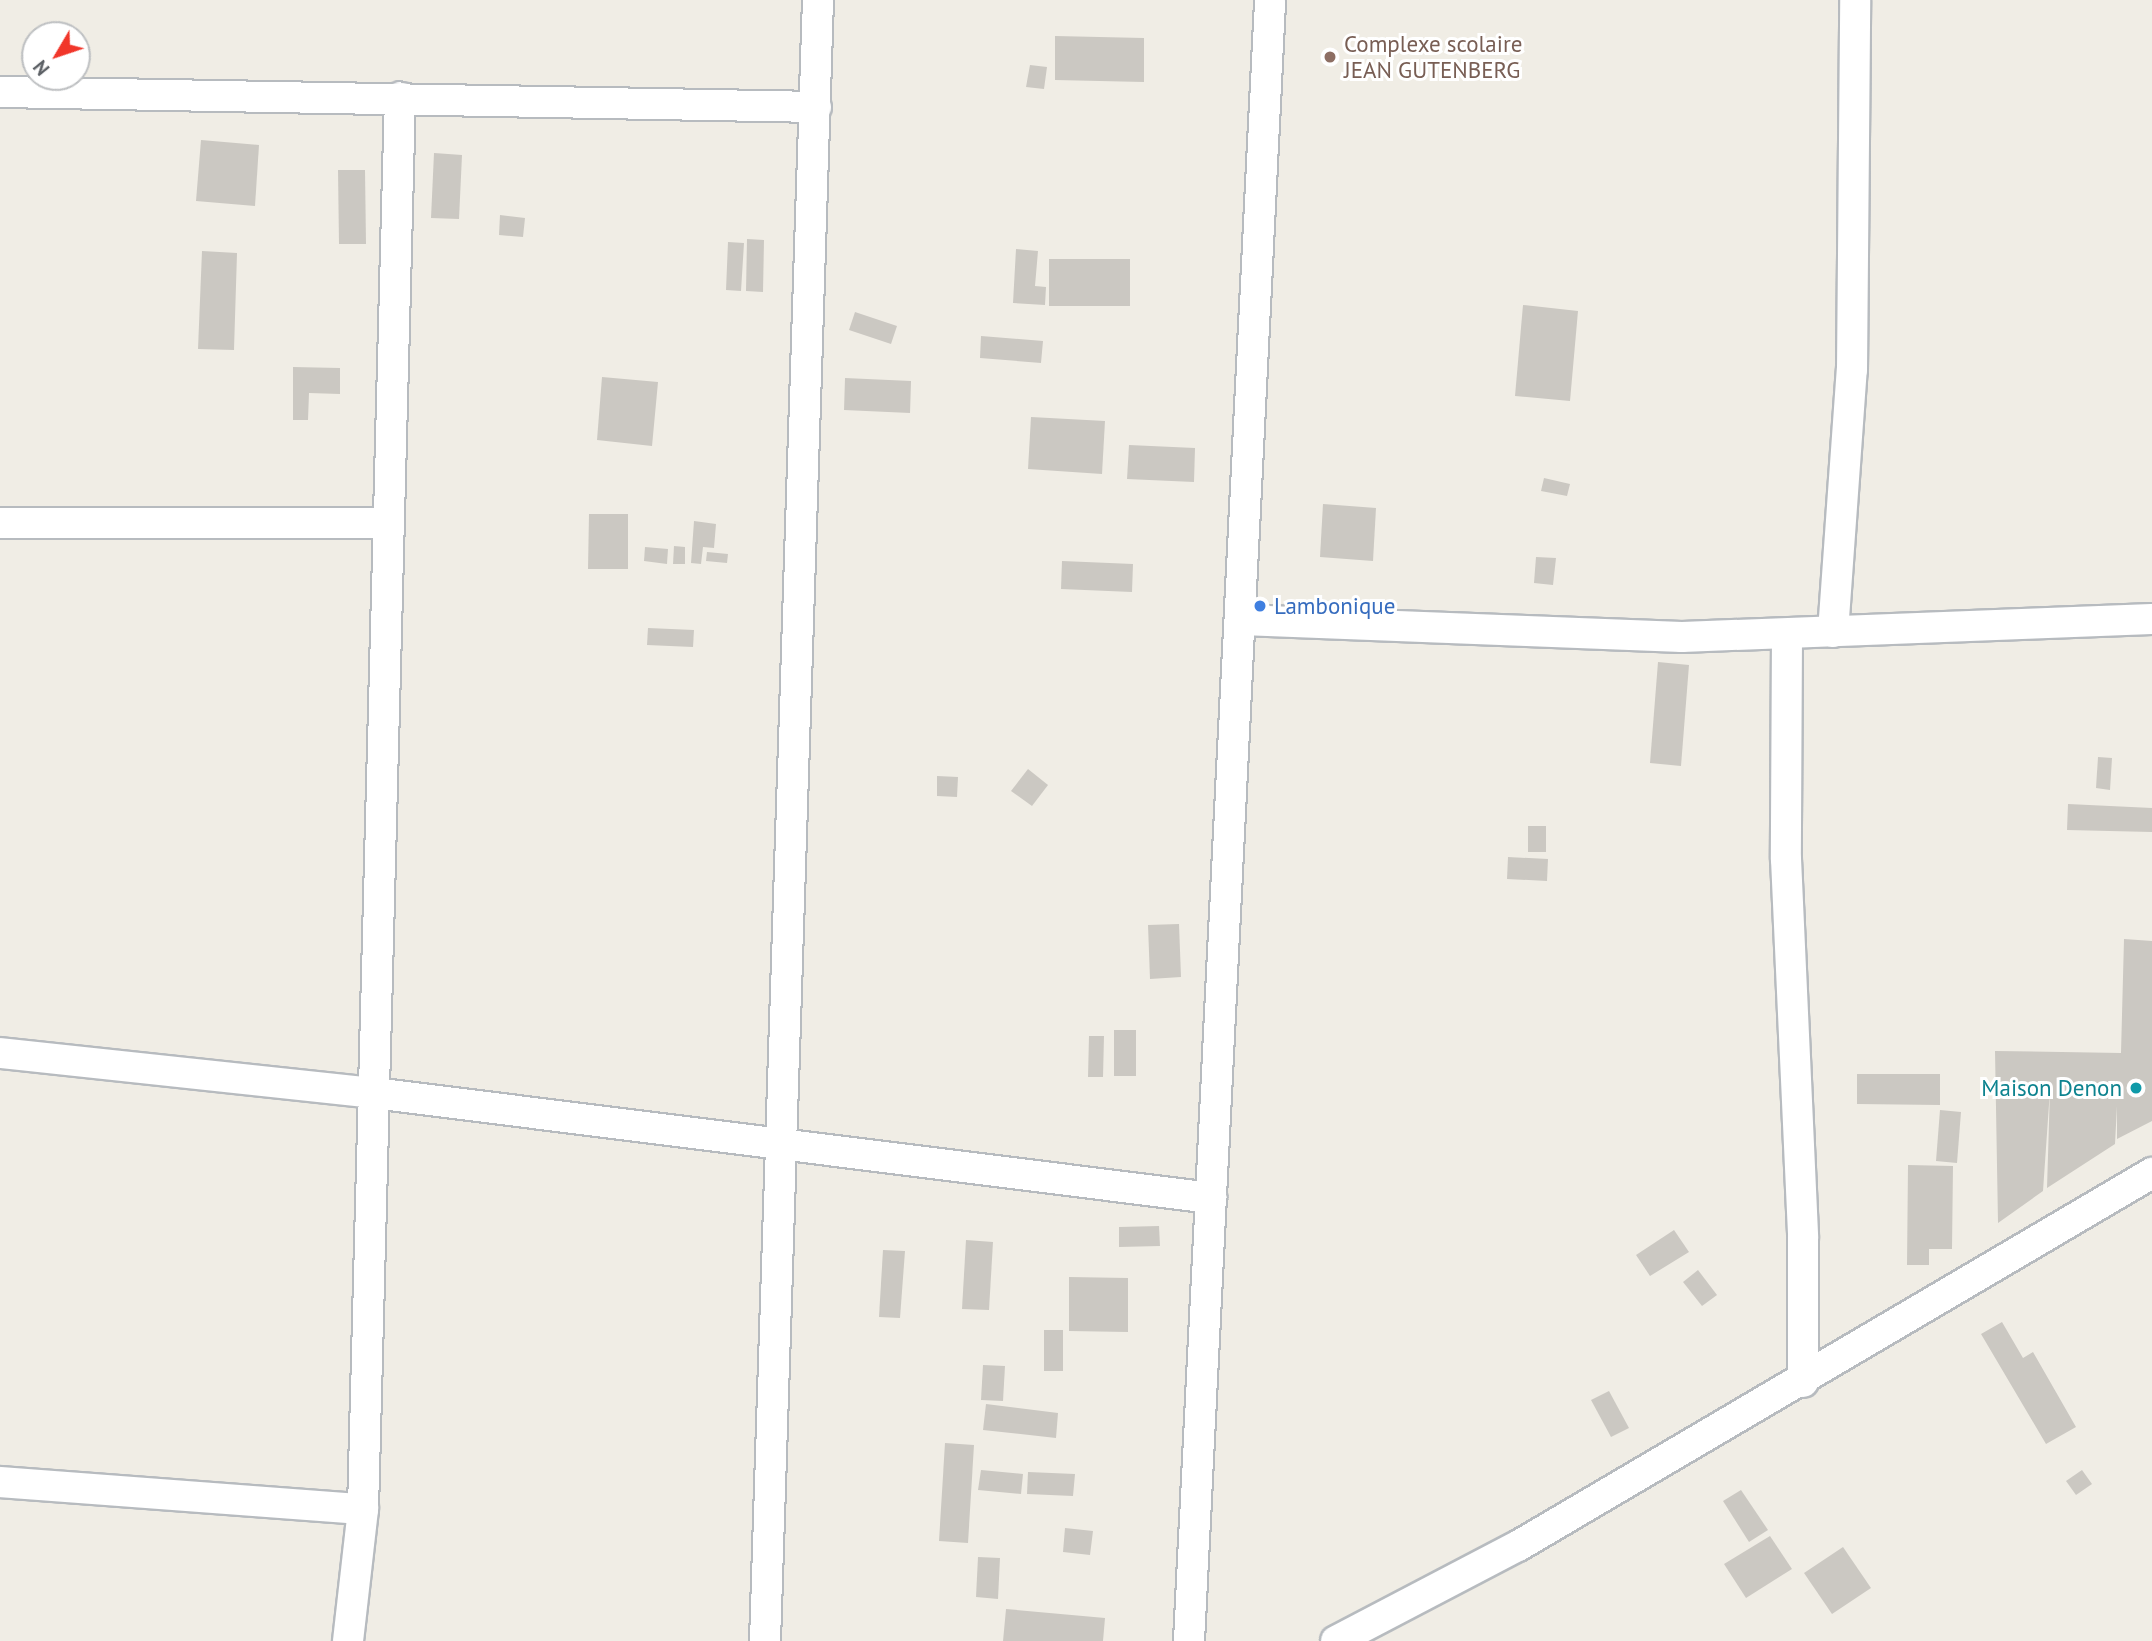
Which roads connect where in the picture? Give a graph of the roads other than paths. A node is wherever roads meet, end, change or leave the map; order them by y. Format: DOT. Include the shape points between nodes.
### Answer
graph roads {
  1 [pos="818,0"];
  2 [pos="1270,0"];
  3 [pos="1855,0"];
  4 [pos="0,92"];
  5 [pos="400,97"];
  6 [pos="816,107"];
  7 [pos="0,523"];
  8 [pos="389,523"];
  9 [pos="2152,619"];
  10 [pos="1242,620"];
  11 [pos="1833,632"];
  12 [pos="1787,635"];
  13 [pos="0,1053"];
  14 [pos="374,1093"];
  15 [pos="783,1143"];
  16 [pos="2152,1172"];
  17 [pos="1211,1198"];
  18 [pos="1803,1382"];
  19 [pos="0,1482"];
  20 [pos="363,1509"];
  21 [pos="348,1641"];
  22 [pos="765,1641"];
  23 [pos="1189,1641"];
  24 [pos="1336,1641"];
  1 -- 6 [label="street"];
  2 -- 10 [label="street"];
  3 -- 11 [label="street" via="1852,370"];
  4 -- 5 [label="street"];
  5 -- 6 [label="street"];
  5 -- 8 [label="street"];
  6 -- 15 [label="street"];
  7 -- 8 [label="street"];
  8 -- 14 [label="street"];
  9 -- 11 [label="street"];
  10 -- 12 [label="street" via="1682,638"];
  10 -- 17 [label="street"];
  11 -- 12 [label="street"];
  12 -- 18 [label="street" via="1785,846 1803,1238"];
  13 -- 14 [label="street"];
  14 -- 15 [label="street"];
  14 -- 20 [label="street"];
  15 -- 17 [label="street"];
  15 -- 22 [label="street"];
  16 -- 18 [label="street"];
  17 -- 23 [label="street"];
  18 -- 24 [label="street" via="1518,1546"];
  19 -- 20 [label="street"];
  20 -- 21 [label="street"];
}
